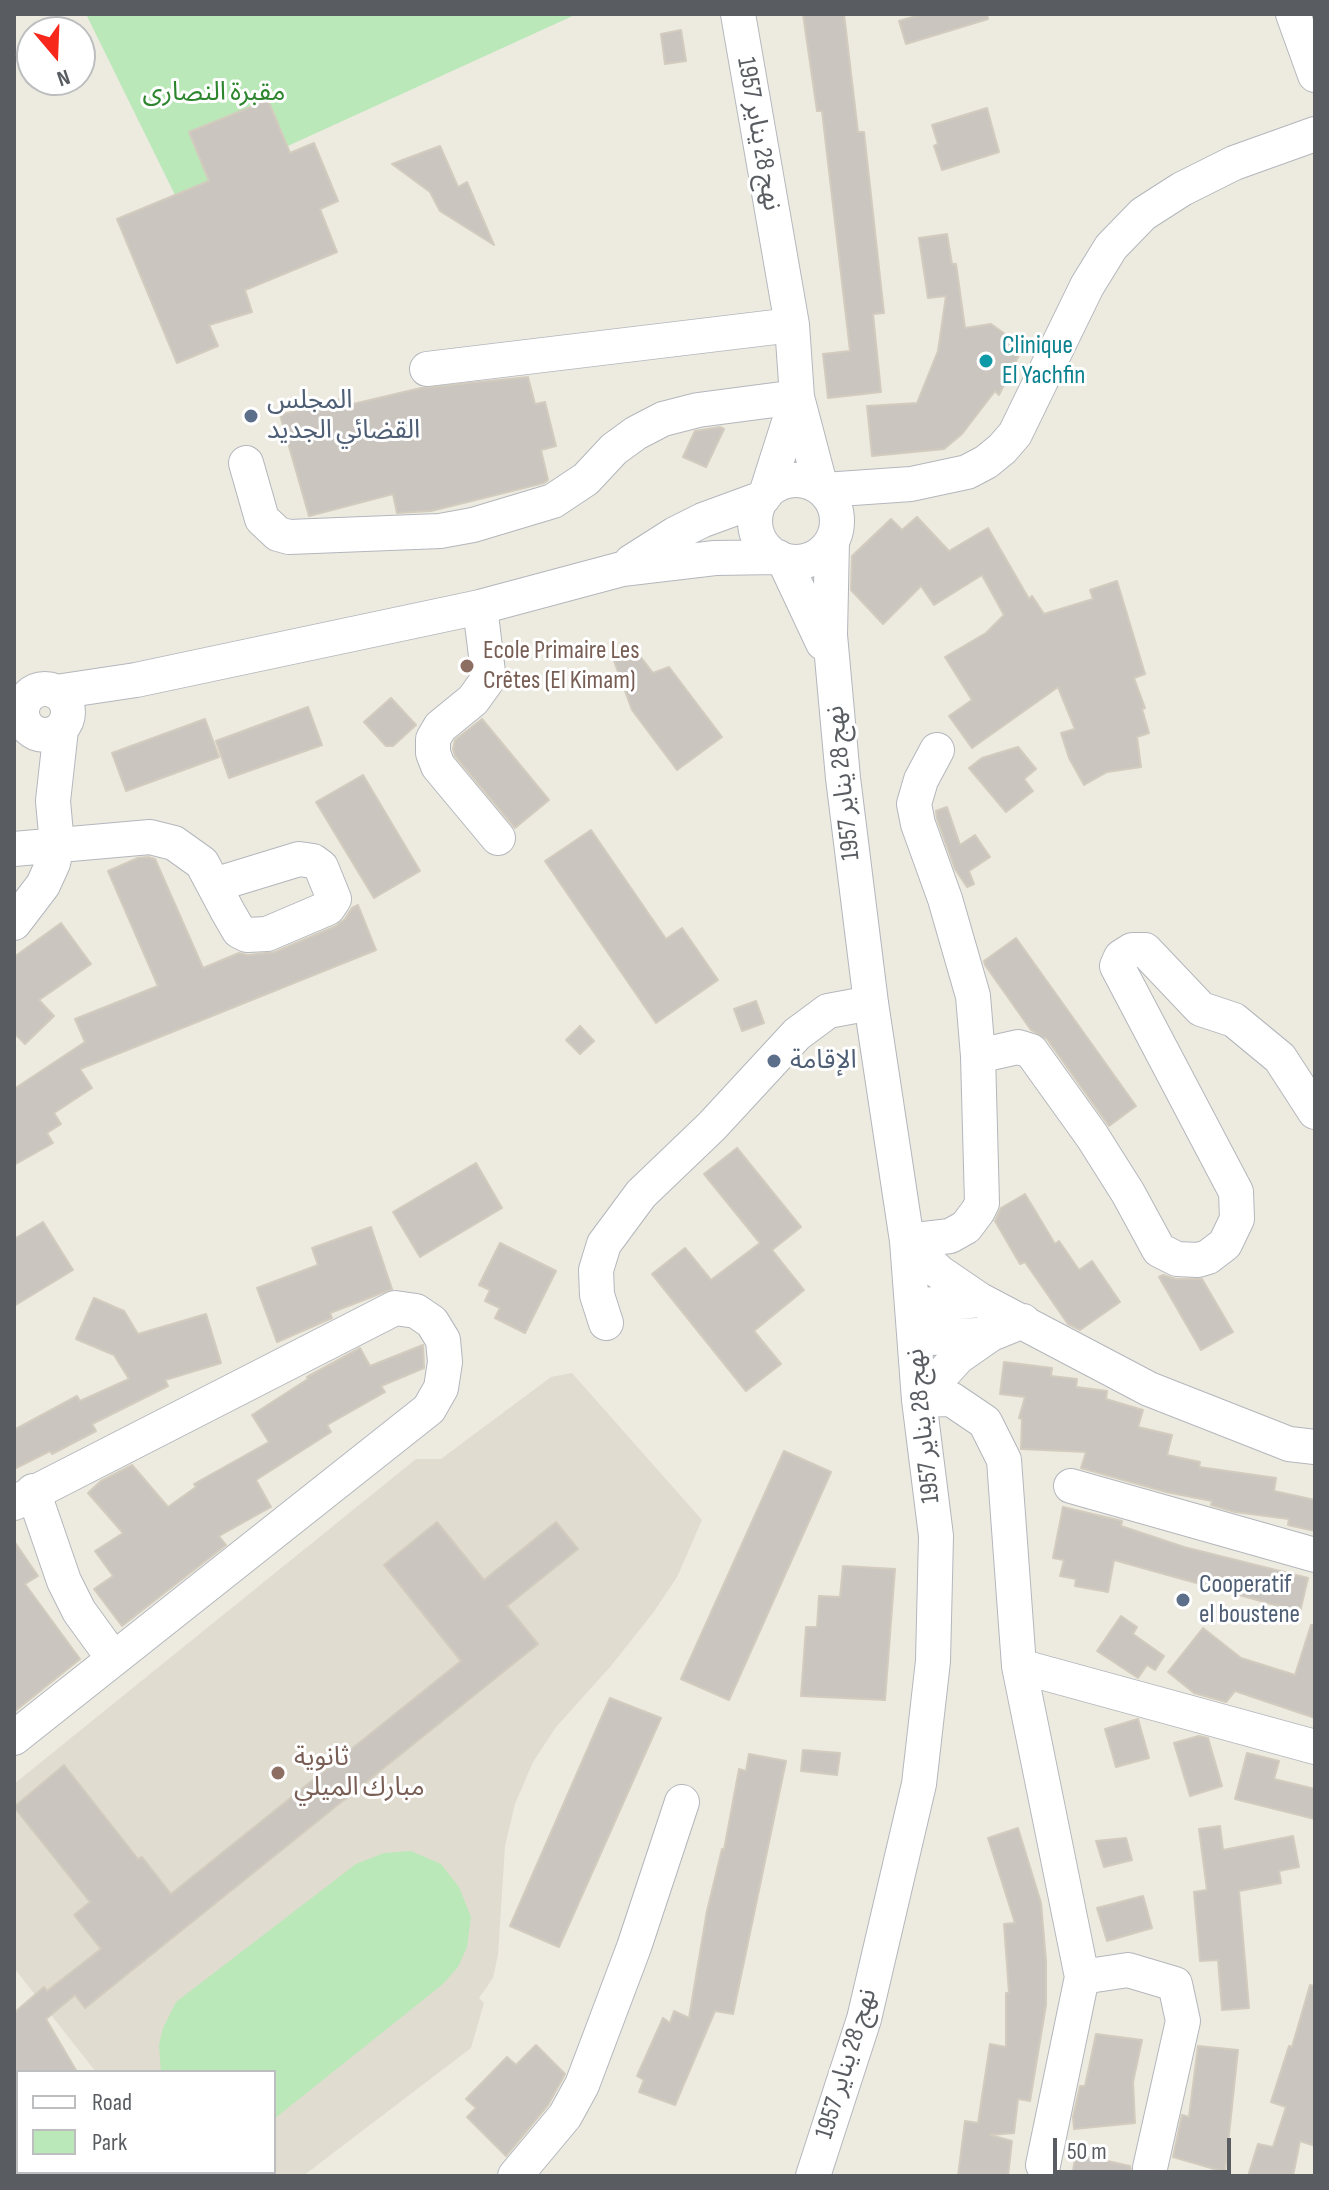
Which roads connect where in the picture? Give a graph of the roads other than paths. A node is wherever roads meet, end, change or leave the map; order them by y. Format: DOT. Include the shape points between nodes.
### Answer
graph roads {
  1 [pos="738,14"];
  2 [pos="1293,14"];
  3 [pos="1315,75"];
  4 [pos="1315,134"];
  5 [pos="792,325"];
  6 [pos="427,369"];
  7 [pos="797,397"];
  8 [pos="246,463"];
  9 [pos="911,484"];
  10 [pos="822,489"];
  11 [pos="764,496"];
  12 [pos="833,539"];
  13 [pos="781,559"];
  14 [pos="622,569"];
  15 [pos="480,607"];
  16 [pos="832,667"];
  17 [pos="37,712"];
  18 [pos="937,750"];
  19 [pos="498,838"];
  20 [pos="57,845"];
  21 [pos="14,849"];
  22 [pos="214,885"];
  23 [pos="14,923"];
  24 [pos="871,1003"];
  25 [pos="978,1056"];
  26 [pos="1315,1112"];
  27 [pos="907,1241"];
  28 [pos="980,1300"];
  29 [pos="1023,1321"];
  30 [pos="914,1322"];
  31 [pos="606,1323"];
  32 [pos="991,1334"];
  33 [pos="919,1400"];
  34 [pos="1315,1447"];
  35 [pos="1071,1486"];
  36 [pos="24,1497"];
  37 [pos="1315,1555"];
  38 [pos="113,1658"];
  39 [pos="1019,1666"];
  40 [pos="14,1738"];
  41 [pos="1315,1747"];
  42 [pos="682,1802"];
  43 [pos="1082,1977"];
  44 [pos="1043,2165"];
  45 [pos="1150,2168"];
  46 [pos="515,2176"];
  47 [pos="813,2176"];
  1 -- 5 [label="street, نهج 28 يناير 1957"];
  2 -- 3 [label="street"];
  4 -- 9 [label="street" via="1234,163 1143,214 1111,247 1087,286 1015,434 967,472"];
  5 -- 6 [label="street"];
  5 -- 7 [label="street, نهج 28 يناير 1957"];
  7 -- 8 [label="street" via="663,419 614,449 586,479 553,501 440,531 278,534 262,519"];
  7 -- 10 [label="street, نهج 28 يناير 1957"];
  7 -- 11 [label="street, نهج 28 يناير 1957"];
  9 -- 10 [label="street"];
  9 -- 12 [label="street"];
  10 -- 11 [label="street" via="792,480"];
  10 -- 12 [label="street" via="836,512"];
  11 -- 13 [label="street" via="755,519 757,531 761,542"];
  11 -- 14 [label="street" via="675,534"];
  12 -- 13 [label="street" via="811,559"];
  12 -- 16 [label="street, نهج 28 يناير 1957"];
  13 -- 14 [label="street" via="715,558"];
  13 -- 16 [label="street, نهج 28 يناير 1957"];
  14 -- 15 [label="street"];
  15 -- 17 [label="street" via="136,680"];
  15 -- 19 [label="street" via="486,682 440,727 433,753"];
  16 -- 24 [label="street, نهج 28 يناير 1957"];
  17 -- 20 [label="street"];
  18 -- 25 [label="street" via="914,804 973,996"];
  20 -- 21 [label="street"];
  20 -- 22 [label="street" via="150,837 174,843 202,863"];
  20 -- 23 [label="street" via="43,885"];
  24 -- 27 [label="street, نهج 28 يناير 1957"];
  24 -- 31 [label="street" via="828,1011 797,1034 641,1194 604,1244 596,1270"];
  25 -- 26 [label="street" via="1018,1047 1031,1051 1092,1136 1159,1250 1177,1259 1208,1257 1225,1244 1237,1219 1236,1192 1117,966 1121,957 1145,950 1201,1009 1234,1020 1280,1058"];
  25 -- 27 [label="street" via="982,1203 959,1232"];
  27 -- 28 [label="street"];
  27 -- 30 [label="street, نهج 28 يناير 1957"];
  28 -- 29 [label="street"];
  28 -- 30 [label="street"];
  29 -- 32 [label="street"];
  29 -- 34 [label="street" via="1149,1389 1289,1444"];
  30 -- 32 [label="street"];
  30 -- 33 [label="street, نهج 28 يناير 1957"];
  32 -- 33 [label="street" via="958,1357"];
  33 -- 39 [label="street" via="951,1399 985,1422 1004,1460"];
  33 -- 47 [label="street, نهج 28 يناير 1957" via="936,1536 933,1661 919,1784 864,2019"];
  35 -- 37 [label="street"];
  36 -- 38 [label="street" via="79,1611"];
  36 -- 38 [label="street" via="395,1308 416,1311 432,1322 443,1340 441,1388 429,1409"];
  38 -- 40 [label="street"];
  39 -- 41 [label="street"];
  39 -- 43 [label="street"];
  42 -- 46 [label="street" via="582,2085 565,2116"];
  43 -- 44 [label="street"];
  43 -- 45 [label="street" via="1128,1970 1175,1984 1183,2021"];
}
